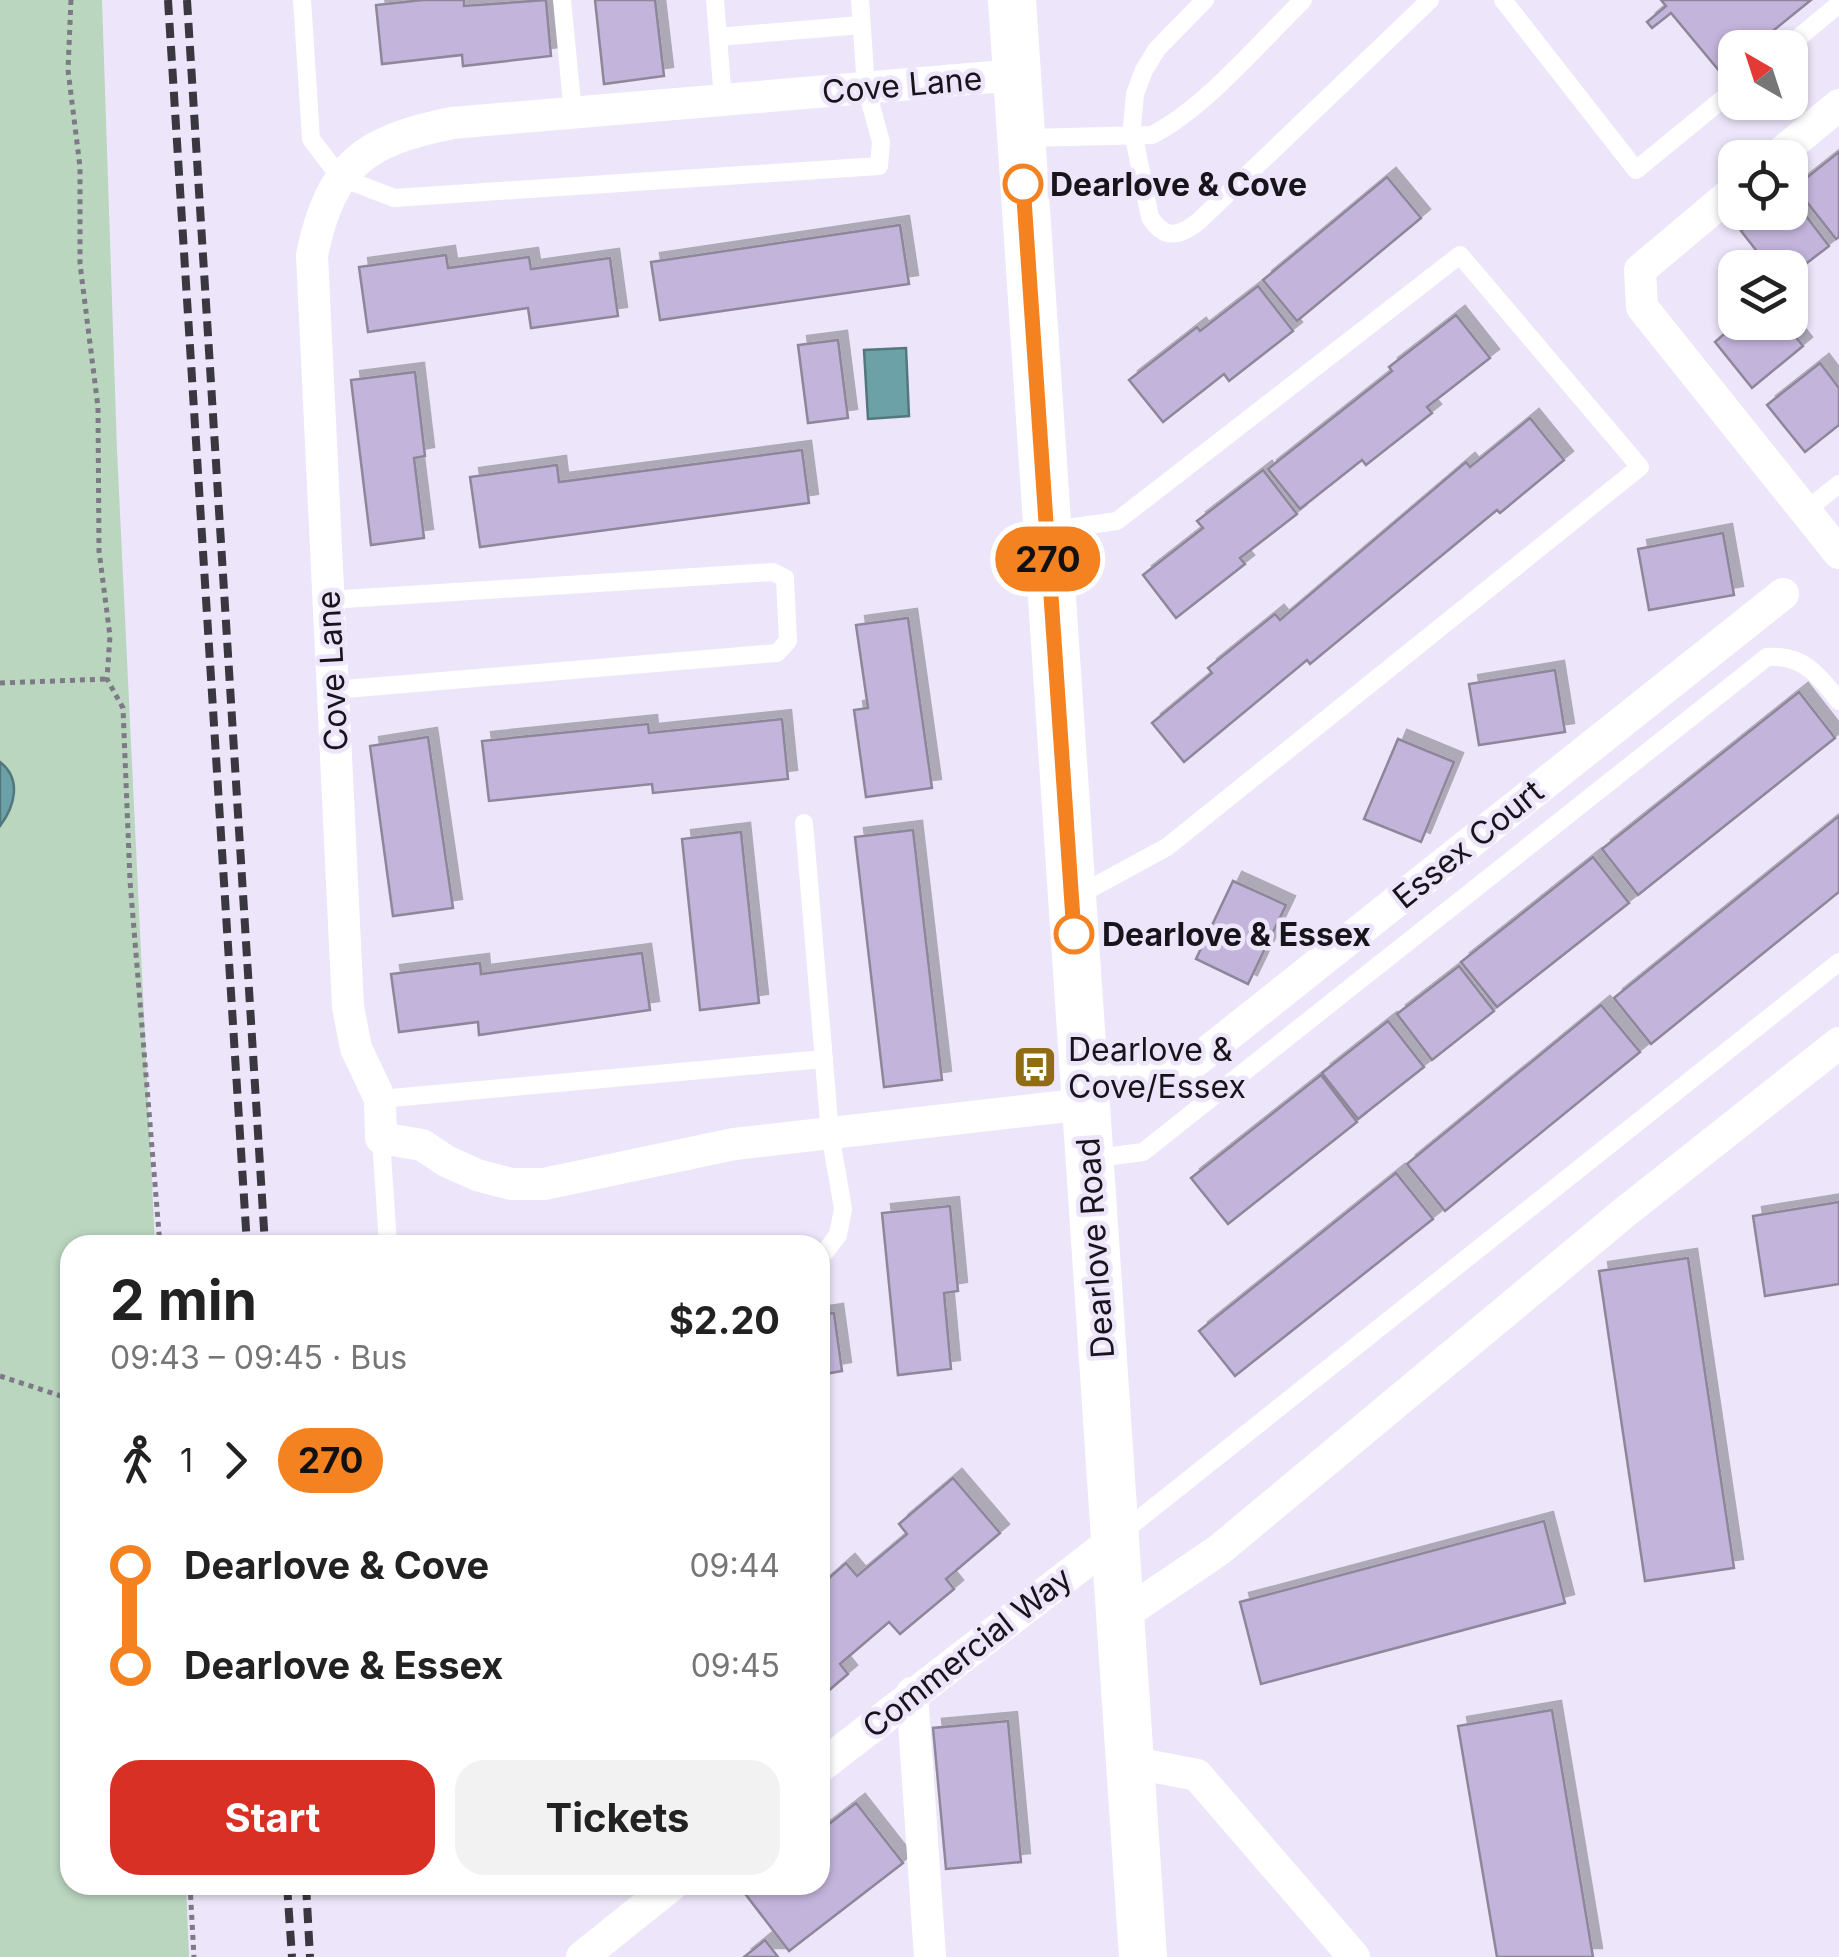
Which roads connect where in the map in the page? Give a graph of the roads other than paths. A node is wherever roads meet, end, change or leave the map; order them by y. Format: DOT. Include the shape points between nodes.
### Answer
graph roads {
  1 [pos="302,0"];
  2 [pos="562,0"];
  3 [pos="715,0"];
  4 [pos="860,0"];
  5 [pos="1012,0"];
  6 [pos="1303,0"];
  7 [pos="1430,0"];
  8 [pos="1503,0"];
  9 [pos="1194,4"];
  10 [pos="1839,4"];
  11 [pos="862,25"];
  12 [pos="1808,30"];
  13 [pos="718,36"];
  14 [pos="1016,75"];
  15 [pos="866,88"];
  16 [pos="723,100"];
  17 [pos="1718,103"];
  18 [pos="1839,105"];
  19 [pos="572,113"];
  20 [pos="1134,136"];
  21 [pos="1020,138"];
  22 [pos="1797,140"];
  23 [pos="340,177"];
  24 [pos="1718,204"];
  25 [pos="1839,484"];
  26 [pos="1805,511"];
  27 [pos="1046,531"];
  28 [pos="1839,553"];
  29 [pos="1783,594"];
  30 [pos="328,600"];
  31 [pos="333,690"];
  32 [pos="1839,700"];
  33 [pos="804,823"];
  34 [pos="1072,899"];
  35 [pos="1839,962"];
  36 [pos="1839,1043"];
  37 [pos="824,1059"];
  38 [pos="1084,1090"];
  39 [pos="380,1099"];
  40 [pos="830,1133"];
  41 [pos="381,1138"];
  42 [pos="1089,1160"];
  43 [pos="387,1235"];
  44 [pos="830,1245"];
  45 [pos="1115,1538"];
  46 [pos="1120,1617"];
  47 [pos="912,1693"];
  48 [pos="830,1759"];
  49 [pos="1130,1762"];
  50 [pos="660,1895"];
  51 [pos="582,1957"];
  52 [pos="930,1957"];
  53 [pos="1143,1957"];
  54 [pos="1354,1957"];
  1 -- 23 [label="lane" via="311,138"];
  2 -- 19 [label="lane"];
  3 -- 13 [label="lane"];
  4 -- 11 [label="lane"];
  5 -- 14 [label="main road, Dearlove Road"];
  6 -- 20 [label="lane" via="1171,125"];
  7 -- 20 [label="lane" via="1184,233 1158,230 1150,217"];
  8 -- 17 [label="lane" via="1636,170"];
  9 -- 20 [label="lane" via="1144,70 1132,105"];
  10 -- 12 [label="lane"];
  11 -- 13 [label="lane"];
  11 -- 15 [label="lane"];
  13 -- 16 [label="lane"];
  14 -- 15 [label="street, Cove Lane"];
  14 -- 21 [label="main road, Dearlove Road"];
  15 -- 16 [label="street, Cove Lane"];
  15 -- 23 [label="lane" via="881,142 879,166 394,198"];
  16 -- 19 [label="street, Cove Lane"];
  18 -- 22 [label="street"];
  19 -- 23 [label="street, Cove Lane" via="408,132 379,143"];
  20 -- 21 [label="lane"];
  21 -- 27 [label="main road, Dearlove Road"];
  23 -- 30 [label="street, Cove Lane" via="312,255"];
  24 -- 26 [label="street" via="1640,270 1642,307"];
  25 -- 26 [label="lane"];
  26 -- 28 [label="street"];
  27 -- 34 [label="main road, Dearlove Road"];
  27 -- 34 [label="lane" via="1116,522 1460,255 1640,467 1167,847"];
  29 -- 38 [label="street, Essex Court" via="1192,1064"];
  30 -- 31 [label="street, Cove Lane"];
  30 -- 31 [label="lane" via="773,572 786,578 788,641 777,653"];
  31 -- 39 [label="street, Cove Lane" via="348,1007 356,1048"];
  32 -- 42 [label="lane" via="1811,668 1784,656 1767,657 1143,1152"];
  33 -- 37 [label="lane"];
  34 -- 38 [label="main road, Dearlove Road"];
  35 -- 45 [label="lane"];
  36 -- 46 [label="street" via="1219,1550"];
  37 -- 39 [label="lane"];
  37 -- 40 [label="lane"];
  38 -- 40 [label="street"];
  38 -- 42 [label="main road, Dearlove Road"];
  39 -- 41 [label="street, Cove Lane"];
  40 -- 41 [label="street" via="734,1144 527,1184 478,1175 422,1145"];
  40 -- 44 [label="lane" via="843,1208"];
  41 -- 43 [label="lane"];
  42 -- 45 [label="main road, Dearlove Road"];
  45 -- 46 [label="main road, Dearlove Road"];
  45 -- 47 [label="street, Commercial Way"];
  46 -- 49 [label="main road, Dearlove Road"];
  47 -- 48 [label="street, Commercial Way"];
  47 -- 52 [label="street"];
  49 -- 53 [label="main road, Dearlove Road"];
  49 -- 54 [label="street" via="1196,1775"];
  50 -- 51 [label="street"];
}
